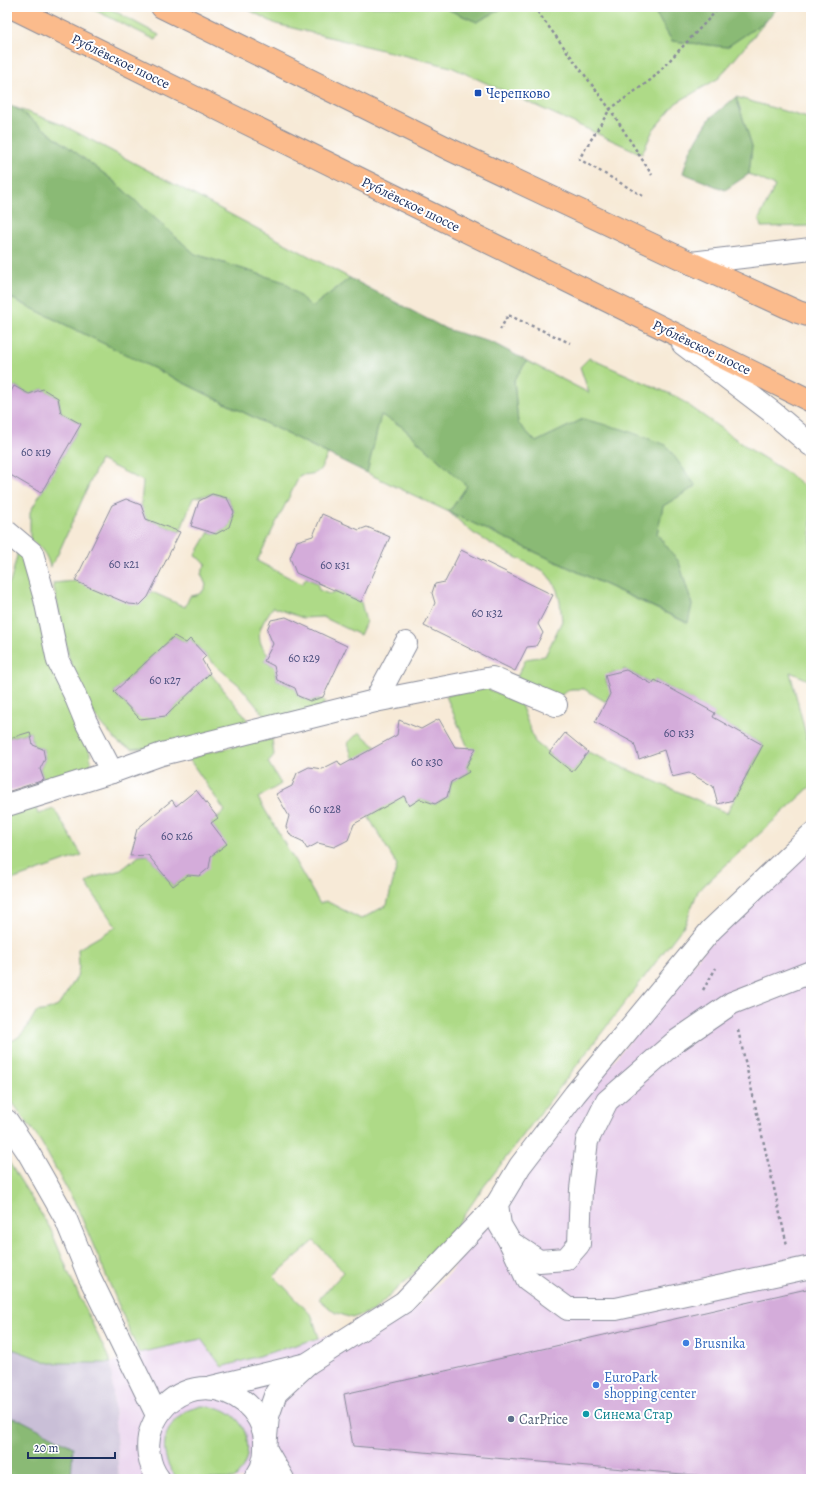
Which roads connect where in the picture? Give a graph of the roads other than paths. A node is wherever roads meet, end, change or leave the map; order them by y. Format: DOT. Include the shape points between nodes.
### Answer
graph roads {
  1 [pos="11,7"];
  2 [pos="162,7"];
  3 [pos="811,249"];
  4 [pos="691,263"];
  5 [pos="807,316"];
  6 [pos="660,326"];
  7 [pos="807,398"];
  8 [pos="811,445"];
  9 [pos="7,532"];
  10 [pos="406,643"];
  11 [pos="375,701"];
  12 [pos="556,705"];
  13 [pos="112,772"];
  14 [pos="7,805"];
  15 [pos="811,835"];
  16 [pos="811,972"];
  17 [pos="7,1121"];
  18 [pos="497,1204"];
  19 [pos="510,1242"];
  20 [pos="802,1268"];
  21 [pos="307,1364"];
  22 [pos="212,1388"];
  23 [pos="157,1415"];
  24 [pos="266,1448"];
  25 [pos="158,1479"];
  26 [pos="255,1479"];
  27 [pos="283,1479"];
  1 -- 6 [label="main road, Рублёвское шоссе"];
  2 -- 4 [label="main road" via="451,150"];
  3 -- 4 [label="street"];
  4 -- 5 [label="main road"];
  6 -- 7 [label="main road, Рублёвское шоссе"];
  6 -- 8 [label="street"];
  9 -- 13 [label="street" via="32,553 58,661"];
  10 -- 11 [label="street"];
  11 -- 12 [label="street" via="492,678"];
  11 -- 13 [label="street" via="162,754"];
  13 -- 14 [label="street"];
  15 -- 18 [label="street" via="711,930 575,1094 520,1166"];
  16 -- 19 [label="street" via="732,1003 675,1042 607,1101 587,1141 581,1189 579,1244 566,1259 539,1261"];
  17 -- 23 [label="street" via="65,1217 89,1276"];
  18 -- 19 [label="street" via="500,1225"];
  18 -- 21 [label="street" via="404,1302"];
  19 -- 20 [label="street" via="527,1279 568,1309 616,1309"];
  21 -- 22 [label="street"];
  21 -- 24 [label="street" via="276,1393 268,1416"];
  22 -- 23 [label="street" via="196,1388 180,1394 167,1403"];
  22 -- 24 [label="street" via="229,1392 244,1401 256,1414 263,1430"];
  23 -- 25 [label="street" via="149,1434 148,1454"];
  24 -- 26 [label="street" via="262,1466"];
  24 -- 27 [label="street"];
}
